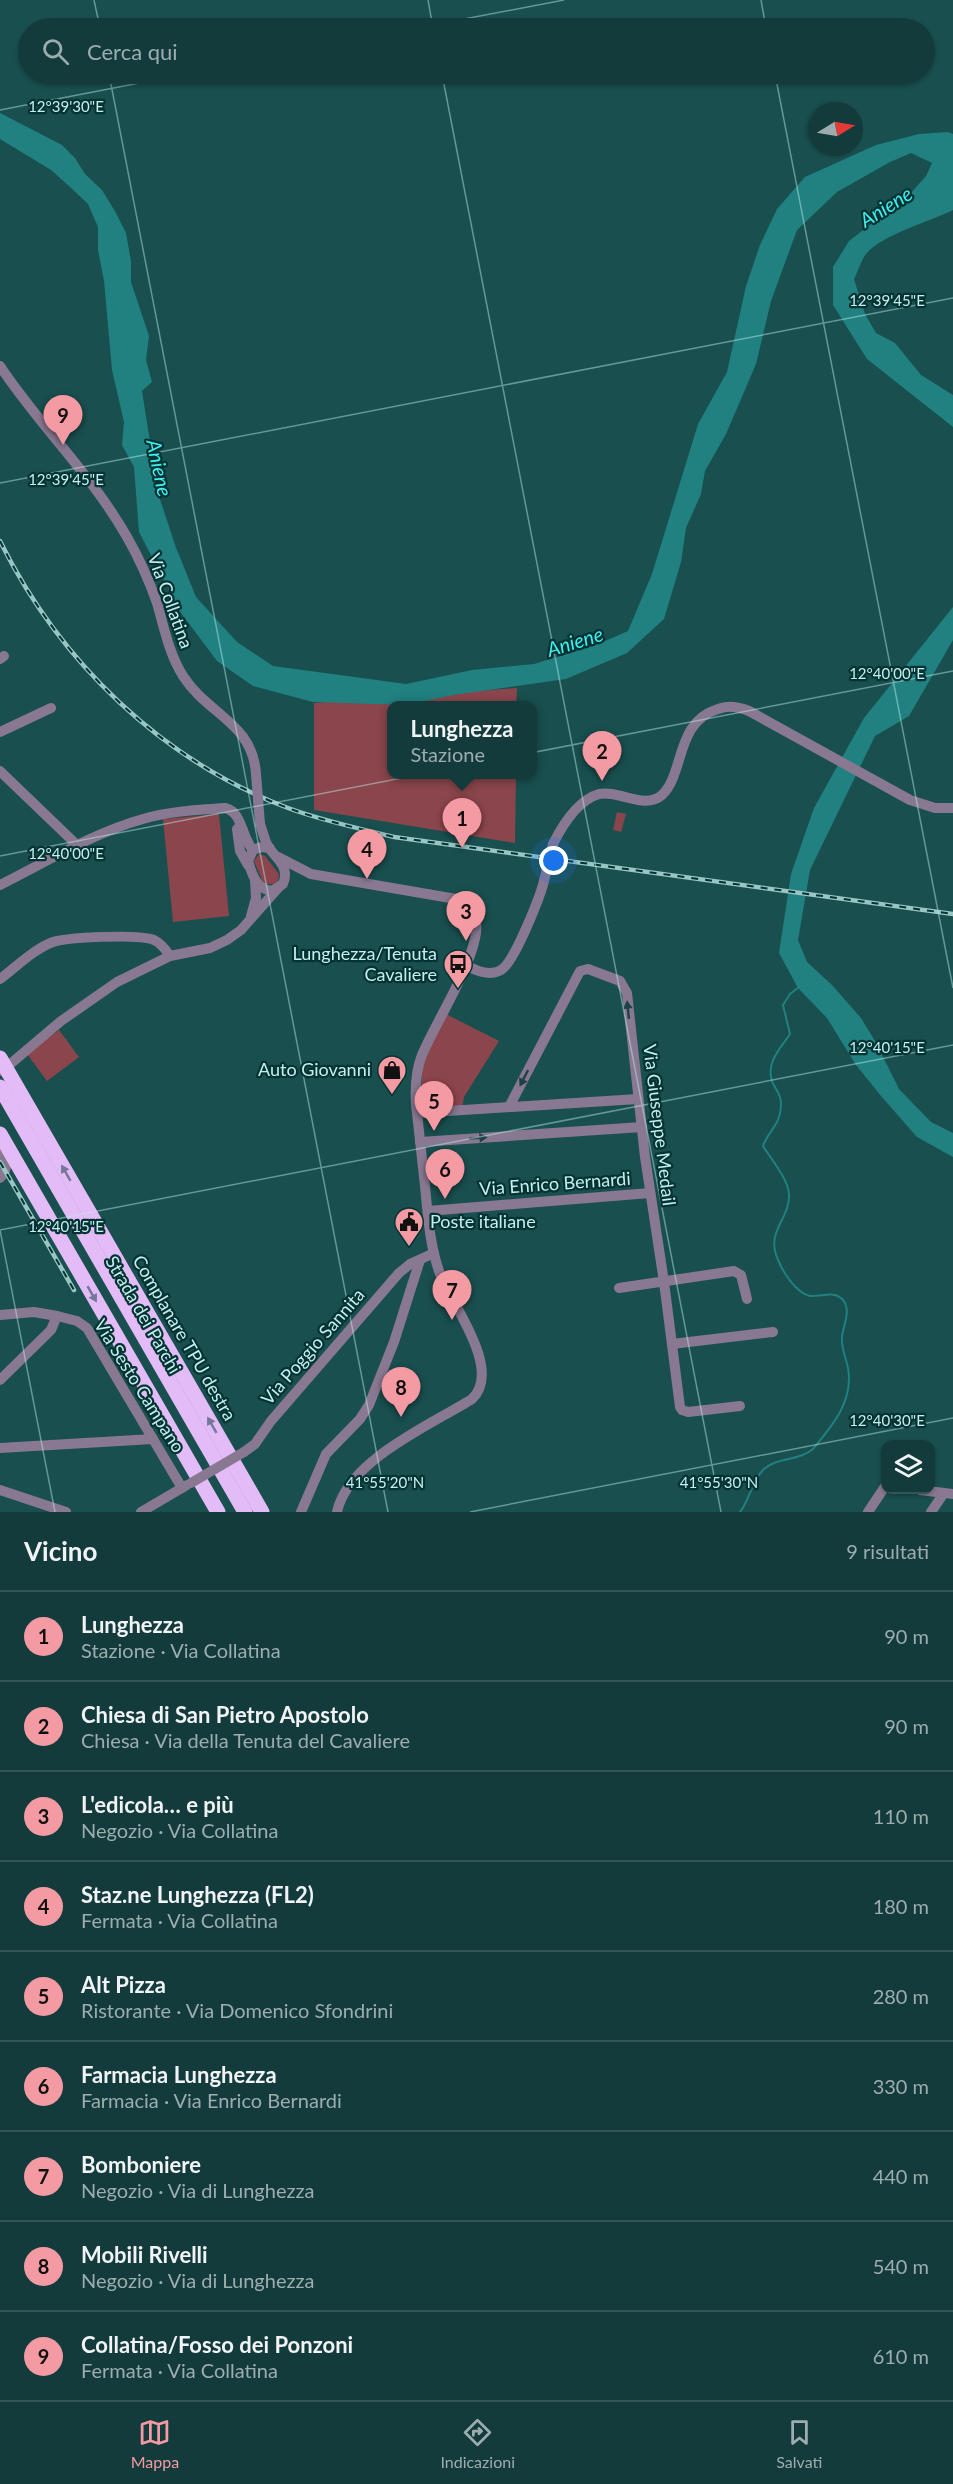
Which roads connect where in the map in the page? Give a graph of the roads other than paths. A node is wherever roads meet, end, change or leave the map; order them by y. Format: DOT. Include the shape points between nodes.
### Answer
graph roads {
  1 [pos="1,371"];
  2 [pos="1,387"];
  3 [pos="15,388"];
  4 [pos="51,708"];
  5 [pos="0,732"];
  6 [pos="0,771"];
  7 [pos="953,808"];
  8 [pos="238,816"];
  9 [pos="260,824"];
  10 [pos="78,846"];
  11 [pos="270,848"];
  12 [pos="255,849"];
  13 [pos="278,857"];
  14 [pos="250,866"];
  15 [pos="311,874"];
  16 [pos="255,880"];
  17 [pos="0,885"];
  18 [pos="281,886"];
  19 [pos="250,919"];
  20 [pos="170,956"];
  21 [pos="465,965"];
  22 [pos="0,979"];
  23 [pos="0,1058"];
  24 [pos="0,1073"];
  25 [pos="0,1087"];
  26 [pos="638,1100"];
  27 [pos="0,1105"];
  28 [pos="509,1107"];
  29 [pos="417,1113"];
  30 [pos="642,1127"];
  31 [pos="0,1134"];
  32 [pos="420,1142"];
  33 [pos="0,1147"];
  34 [pos="0,1178"];
  35 [pos="650,1194"];
  36 [pos="428,1211"];
  37 [pos="79,1234"];
  38 [pos="434,1253"];
  39 [pos="420,1260"];
  40 [pos="664,1282"];
  41 [pos="619,1288"];
  42 [pos="747,1299"];
  43 [pos="0,1316"];
  44 [pos="57,1316"];
  45 [pos="773,1332"];
  46 [pos="672,1344"];
  47 [pos="0,1380"];
  48 [pos="740,1406"];
  49 [pos="153,1438"];
  50 [pos="0,1448"];
  51 [pos="187,1485"];
  52 [pos="0,1490"];
  53 [pos="881,1491"];
  54 [pos="949,1493"];
  55 [pos="337,1511"];
  56 [pos="66,1512"];
  57 [pos="141,1512"];
  58 [pos="218,1512"];
  59 [pos="235,1512"];
  60 [pos="245,1512"];
  61 [pos="262,1512"];
  62 [pos="301,1512"];
  63 [pos="867,1512"];
  64 [pos="931,1512"];
  1 -- 3 [label="street, Via Collatina"];
  2 -- 3 [label="street"];
  3 -- 9 [label="street, Via Collatina, bridge" via="118,522 145,573 180,673 247,740 254,756"];
  4 -- 5 [label="street"];
  6 -- 10 [label="street"];
  7 -- 21 [label="street, bridge" via="920,804 745,710 721,708 705,715 692,728 660,796 646,801 607,794 590,798 577,808 553,844 544,881 507,966 489,973"];
  8 -- 10 [label="street" via="225,808 159,815"];
  8 -- 12 [label="street" via="245,838"];
  8 -- 14 [label="street" via="239,845"];
  9 -- 11 [label="street, Via Collatina"];
  9 -- 12 [label="street, Via Collatina"];
  10 -- 17 [label="street"];
  11 -- 12 [label="street"];
  11 -- 13 [label="street"];
  12 -- 14 [label="street" via="248,859"];
  13 -- 15 [label="street"];
  13 -- 18 [label="street" via="286,873"];
  14 -- 16 [label="street"];
  15 -- 18 [label="street"];
  15 -- 21 [label="street" via="466,904 475,915 477,927"];
  16 -- 18 [label="street" via="265,890"];
  16 -- 19 [label="street"];
  18 -- 19 [label="street"];
  19 -- 20 [label="street" via="223,943"];
  20 -- 22 [label="street" via="151,939 59,940"];
  20 -- 24 [label="street" via="117,982"];
  21 -- 29 [label="street" via="421,1056 416,1081"];
  37 -- 23 [label="highway, Complanare TPU destra, one-way, bridge"];
  25 -- 37 [label="highway, Strada dei Parchi"];
  26 -- 28 [label="street"];
  26 -- 28 [label="street, Via Giuseppe Medail, one-way" via="625,988 615,977 585,969 578,973"];
  26 -- 30 [label="street, Via Giuseppe Medail"];
  27 -- 37 [label="highway, Strada dei Parchi"];
  28 -- 29 [label="street"];
  29 -- 32 [label="street"];
  32 -- 30 [label="street, one-way"];
  30 -- 35 [label="street, Via Giuseppe Medail"];
  31 -- 37 [label="highway"];
  32 -- 36 [label="street"];
  33 -- 34 [label="street" via="7,1162"];
  35 -- 36 [label="street, Via Enrico Bernardi"];
  35 -- 40 [label="street, Via Giuseppe Medail"];
  36 -- 38 [label="street"];
  37 -- 58 [label="highway, one-way"];
  37 -- 59 [label="highway, Strada dei Parchi"];
  37 -- 60 [label="highway, Strada dei Parchi"];
  61 -- 37 [label="highway, Complanare TPU destra, one-way"];
  38 -- 39 [label="street, Via Poggio Sannita"];
  38 -- 55 [label="street" via="480,1358 480,1387 472,1399 369,1465 349,1487"];
  39 -- 51 [label="street, Via Poggio Sannita, bridge" via="396,1275 255,1444"];
  39 -- 62 [label="street" via="374,1394 362,1417 324,1457"];
  40 -- 41 [label="street"];
  40 -- 42 [label="street" via="734,1271 741,1275"];
  40 -- 46 [label="street, Via Giuseppe Medail"];
  43 -- 44 [label="street" via="37,1312"];
  44 -- 47 [label="street" via="51,1330"];
  44 -- 49 [label="street, Via Sesto Campano" via="87,1328"];
  45 -- 46 [label="street"];
  46 -- 48 [label="street, Via Giuseppe Medail" via="681,1409 688,1412"];
  49 -- 50 [label="street"];
  49 -- 51 [label="street, Via Sesto Campano"];
  51 -- 57 [label="street, Via Poggio Sannita"];
  52 -- 56 [label="street"];
  53 -- 63 [label="street"];
  54 -- 64 [label="street"];
}
